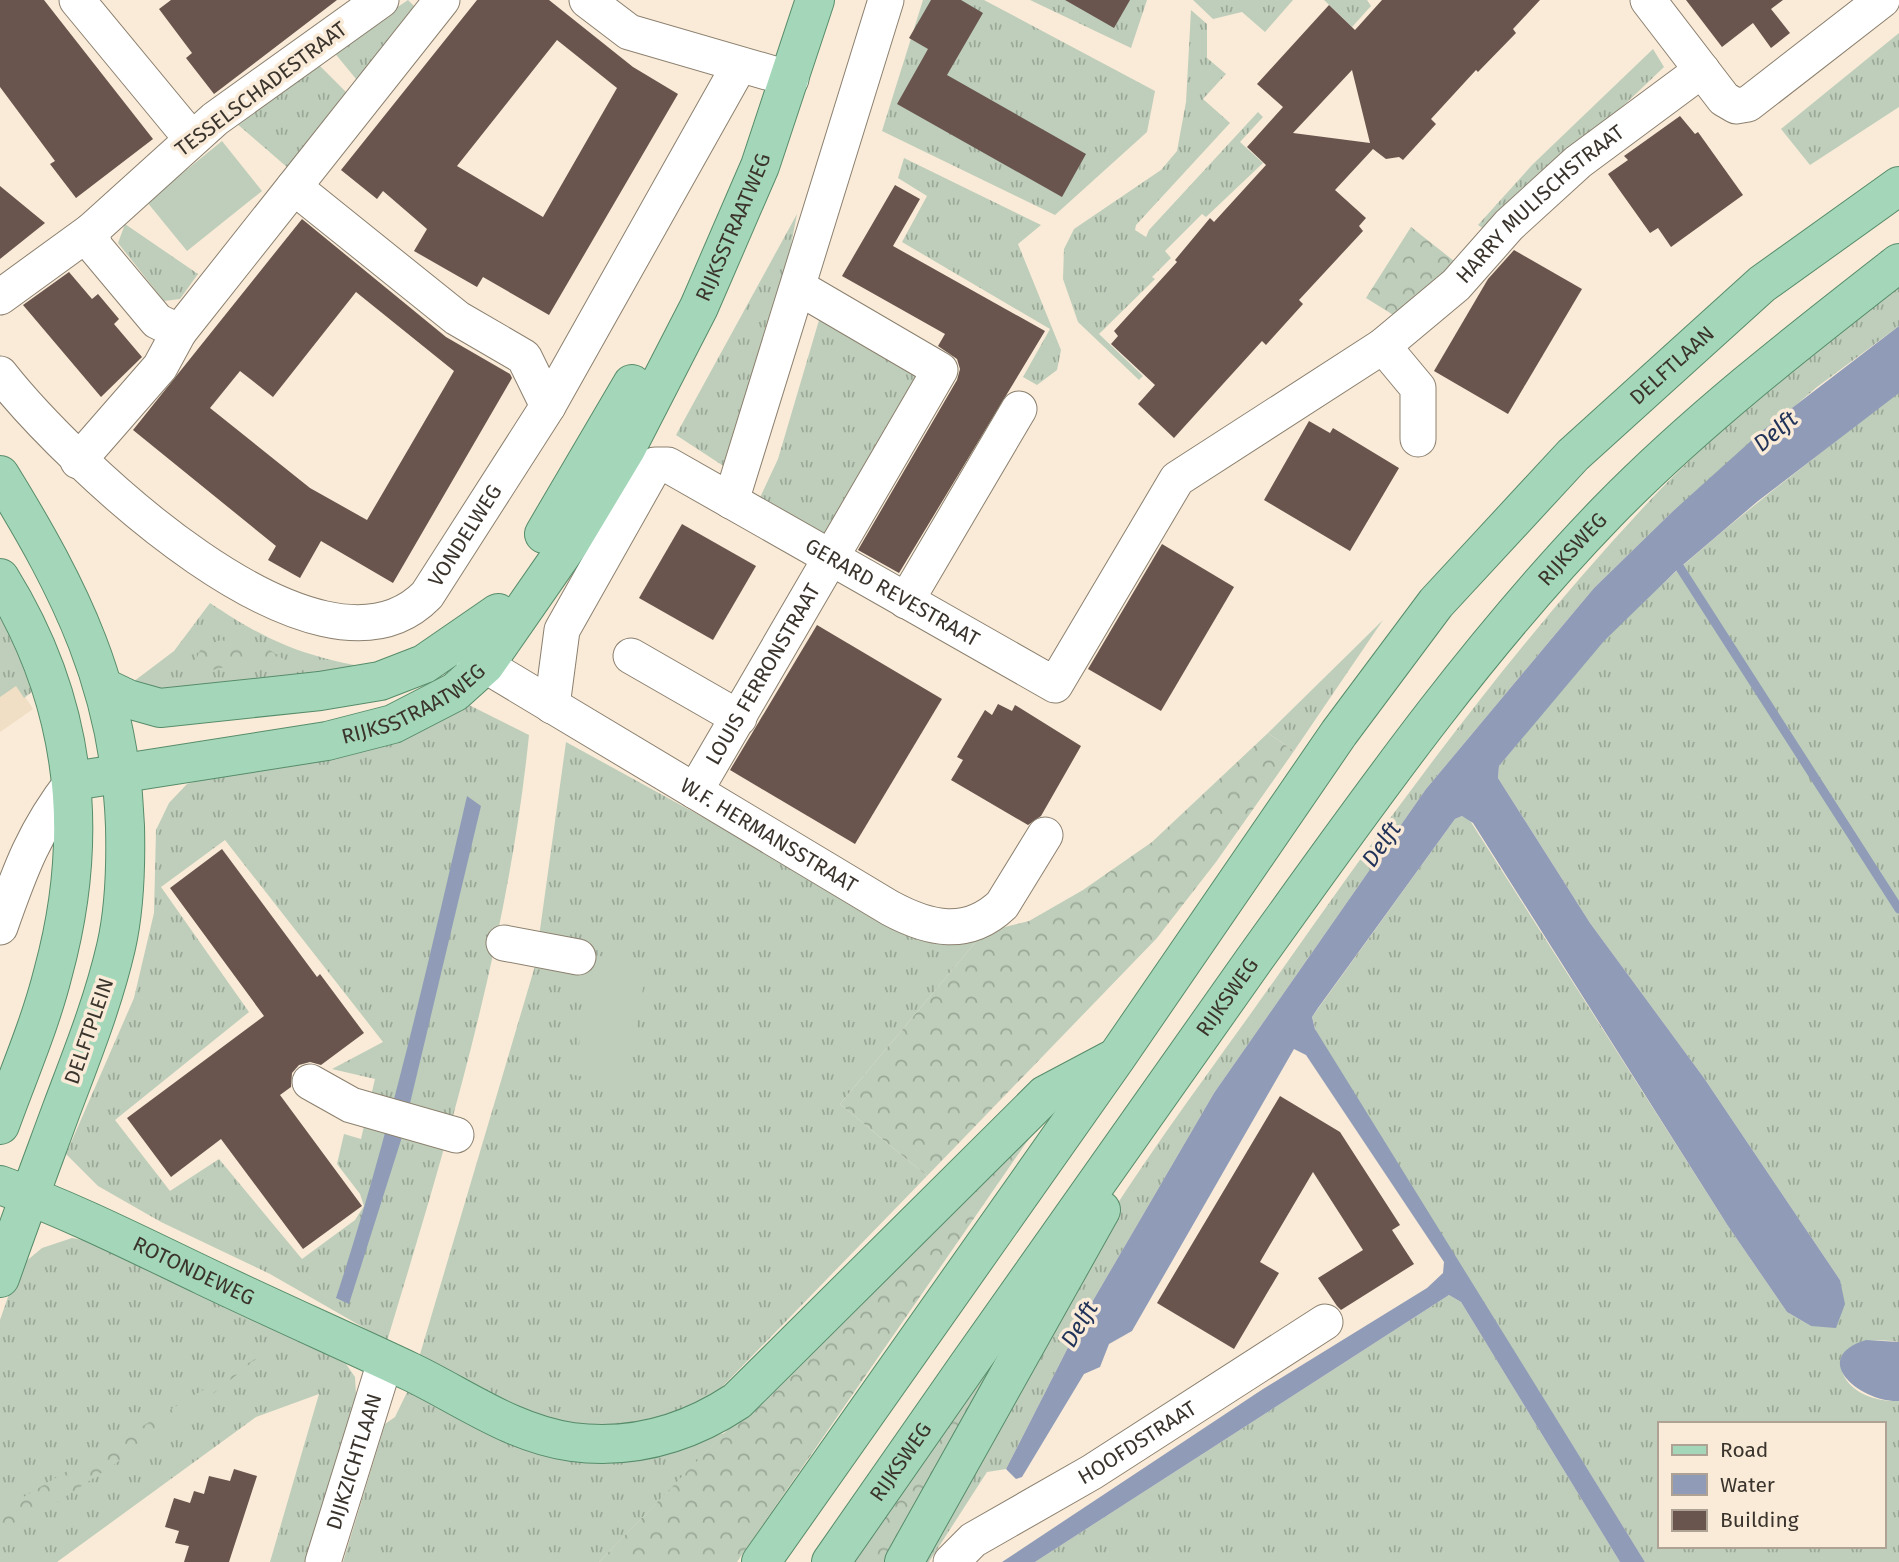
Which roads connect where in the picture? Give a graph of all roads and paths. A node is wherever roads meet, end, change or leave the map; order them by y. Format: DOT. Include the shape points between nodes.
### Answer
graph roads {
  1 [pos="76,0"];
  2 [pos="381,0"];
  3 [pos="442,0"];
  4 [pos="587,0"];
  5 [pos="791,0"];
  6 [pos="815,0"];
  7 [pos="886,0"];
  8 [pos="1648,0"];
  9 [pos="1882,0"];
  10 [pos="1702,70"];
  11 [pos="766,73"];
  12 [pos="191,138"];
  13 [pos="1899,186"];
  14 [pos="294,187"];
  15 [pos="90,231"];
  16 [pos="1899,263"];
  17 [pos="798,287"];
  18 [pos="0,297"];
  19 [pos="179,332"];
  20 [pos="1383,346"];
  21 [pos="0,374"];
  22 [pos="548,406"];
  23 [pos="1019,409"];
  24 [pos="1418,439"];
  25 [pos="78,461"];
  26 [pos="0,475"];
  27 [pos="731,501"];
  28 [pos="831,559"];
  29 [pos="0,578"];
  30 [pos="906,601"];
  31 [pos="498,613"];
  32 [pos="631,656"];
  33 [pos="479,661"];
  34 [pos="1055,685"];
  35 [pos="105,688"];
  36 [pos="552,706"];
  37 [pos="739,718"];
  38 [pos="120,764"];
  39 [pos="73,781"];
  40 [pos="695,792"];
  41 [pos="1045,835"];
  42 [pos="0,927"];
  43 [pos="503,943"];
  44 [pos="578,957"];
  45 [pos="1116,1058"];
  46 [pos="310,1082"];
  47 [pos="0,1125"];
  48 [pos="456,1135"];
  49 [pos="1116,1154"];
  50 [pos="15,1191"];
  51 [pos="0,1278"];
  52 [pos="1325,1322"];
  53 [pos="385,1362"];
  54 [pos="323,1562"];
  55 [pos="761,1562"];
  56 [pos="831,1562"];
  57 [pos="905,1562"];
  58 [pos="951,1562"];
  1 -- 12 [label="street"];
  2 -- 12 [label="street, TESSELSCHADESTRAAT"];
  3 -- 14 [label="street"];
  4 -- 11 [label="street" via="629,32"];
  5 -- 11 [label="main road, RIJKSSTRAATWEG"];
  6 -- 11 [label="main road, RIJKSSTRAATWEG"];
  7 -- 17 [label="street"];
  8 -- 10 [label="street"];
  9 -- 10 [label="street" via="1748,104 1736,106 1724,99"];
  10 -- 20 [label="street, HARRY MULISCHSTRAAT" via="1578,162 1508,225 1456,285"];
  11 -- 22 [label="street, VONDELWEG"];
  11 -- 31 [label="main road, RIJKSSTRAATWEG" via="744,160 682,299"];
  11 -- 33 [label="main road, RIJKSSTRAATWEG" via="760,166 699,307 632,437 569,544"];
  12 -- 15 [label="street, TESSELSCHADESTRAAT"];
  13 -- 45 [label="main road, DELFTLAAN" via="1762,284 1573,455 1436,603 1339,733"];
  14 -- 19 [label="street"];
  14 -- 22 [label="street" via="457,318 524,357"];
  15 -- 18 [label="street, TESSELSCHADESTRAAT"];
  15 -- 19 [label="street" via="95,247 157,321"];
  16 -- 49 [label="main road, RIJKSWEG" via="1772,362 1609,510 1513,617 1394,764"];
  17 -- 27 [label="street"];
  17 -- 28 [label="street" via="940,370"];
  19 -- 25 [label="street" via="160,367"];
  20 -- 24 [label="street" via="1418,388"];
  20 -- 34 [label="street, HARRY MULISCHSTRAAT" via="1177,479"];
  21 -- 25 [label="street, VONDELWEG"];
  22 -- 25 [label="street, VONDELWEG" via="427,595 403,614 360,625 280,606 199,556"];
  23 -- 30 [label="street"];
  26 -- 35 [label="main road" via="51,561"];
  27 -- 28 [label="street, GERARD REVESTRAAT"];
  27 -- 36 [label="street" via="668,465 655,465 562,630"];
  28 -- 30 [label="street, GERARD REVESTRAAT"];
  28 -- 37 [label="street, LOUIS FERRONSTRAAT"];
  29 -- 39 [label="main road" via="48,675 62,718"];
  30 -- 34 [label="street, GERARD REVESTRAAT"];
  31 -- 33 [label="main road, RIJKSSTRAATWEG"];
  31 -- 35 [label="main road, RIJKSSTRAATWEG" via="424,664 380,681 160,708"];
  32 -- 37 [label="street"];
  33 -- 36 [label="street, W.F. HERMANSSTRAAT"];
  33 -- 38 [label="main road, RIJKSSTRAATWEG" via="454,692 393,724 327,741"];
  35 -- 38 [label="main road"];
  36 -- 40 [label="street, W.F. HERMANSSTRAAT"];
  37 -- 40 [label="street, LOUIS FERRONSTRAAT"];
  38 -- 39 [label="main road, RIJKSSTRAATWEG"];
  38 -- 50 [label="main road, DELFTPLEIN" via="125,851 116,944 94,1025"];
  39 -- 42 [label="street" via="47,815 30,848"];
  39 -- 47 [label="main road" via="75,834 61,942"];
  40 -- 41 [label="street, W.F. HERMANSSTRAAT" via="890,908 936,928 969,926 993,913"];
  43 -- 44 [label="street"];
  45 -- 53 [label="main road, ROTONDEWEG" via="1045,1095 759,1382 708,1420 677,1433 607,1445 550,1437 510,1423"];
  45 -- 55 [label="main road"];
  46 -- 48 [label="street" via="340,1101"];
  49 -- 56 [label="main road, RIJKSWEG"];
  49 -- 57 [label="main road" via="1099,1218"];
  50 -- 51 [label="main road, DELFTPLEIN"];
  50 -- 53 [label="main road, ROTONDEWEG"];
  52 -- 58 [label="street, HOOFDSTRAAT" via="1092,1472 973,1540"];
  53 -- 54 [label="street, DIJKZICHTLAAN"];
}
